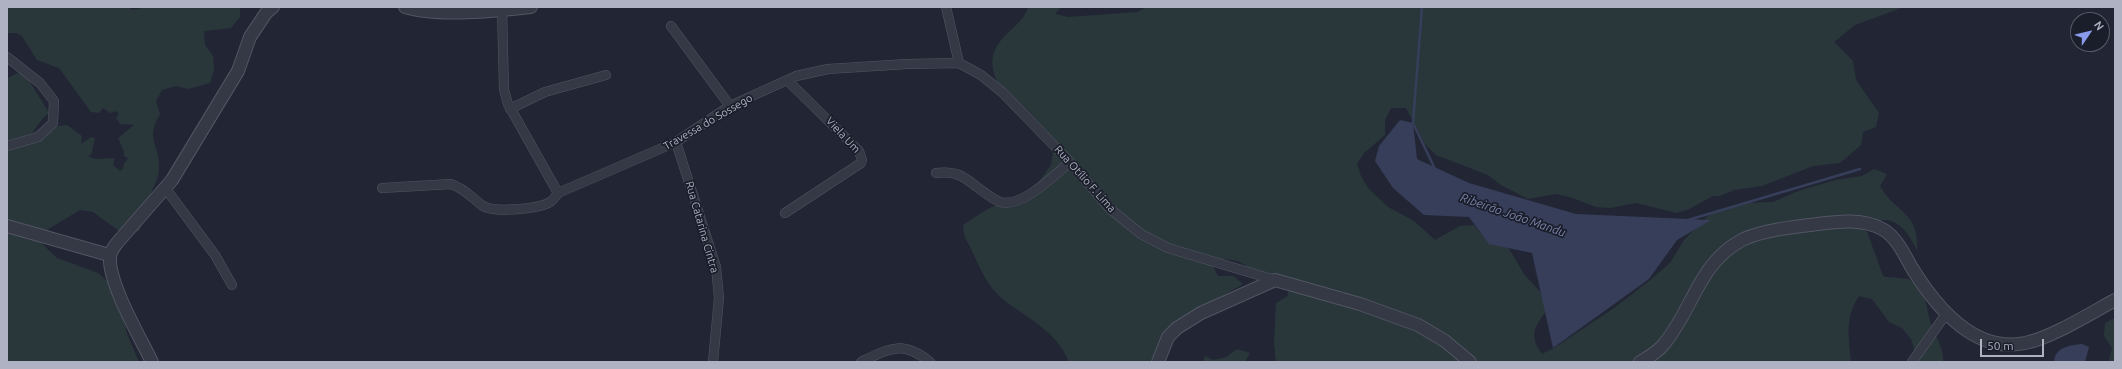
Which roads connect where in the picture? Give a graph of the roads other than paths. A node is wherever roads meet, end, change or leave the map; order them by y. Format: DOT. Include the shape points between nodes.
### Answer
graph roads {
  1 [pos="273,7"];
  2 [pos="405,7"];
  3 [pos="531,7"];
  4 [pos="946,7"];
  5 [pos="502,9"];
  6 [pos="451,10"];
  7 [pos="671,26"];
  8 [pos="7,57"];
  9 [pos="959,63"];
  10 [pos="606,75"];
  11 [pos="787,80"];
  12 [pos="730,106"];
  13 [pos="510,109"];
  14 [pos="676,142"];
  15 [pos="7,146"];
  16 [pos="1070,162"];
  17 [pos="936,172"];
  18 [pos="382,188"];
  19 [pos="166,189"];
  20 [pos="558,193"];
  21 [pos="785,214"];
  22 [pos="7,226"];
  23 [pos="109,255"];
  24 [pos="1275,280"];
  25 [pos="232,285"];
  26 [pos="2115,300"];
  27 [pos="1946,314"];
  28 [pos="152,362"];
  29 [pos="713,362"];
  30 [pos="861,362"];
  31 [pos="930,362"];
  32 [pos="1158,362"];
  33 [pos="1470,362"];
  34 [pos="1640,362"];
  35 [pos="1912,362"];
  1 -- 19 [label="street" via="250,37 238,71"];
  2 -- 6 [label="street" via="418,11"];
  3 -- 5 [label="street"];
  4 -- 9 [label="street"];
  5 -- 6 [label="street"];
  5 -- 13 [label="street" via="504,90"];
  7 -- 12 [label="street"];
  8 -- 15 [label="street" via="40,83 54,101 53,122 38,136"];
  9 -- 11 [label="street, Travessa do Sossego" via="828,69"];
  9 -- 16 [label="street, Rua Otílio F. Lima" via="981,75 1002,92"];
  10 -- 13 [label="street" via="545,92"];
  11 -- 12 [label="street, Travessa do Sossego"];
  11 -- 21 [label="street, Viela Um" via="859,151 862,160"];
  12 -- 14 [label="street, Travessa do Sossego"];
  13 -- 20 [label="street"];
  14 -- 20 [label="street, Travessa do Sossego"];
  14 -- 29 [label="street, Rua Catarina Cintra" via="716,267 719,298"];
  16 -- 17 [label="street" via="1048,182 1025,197 1011,202 1001,202 990,197 956,172"];
  16 -- 24 [label="street, Rua Otílio F. Lima" via="1109,208 1141,234 1168,248"];
  18 -- 20 [label="street, Travessa do Sossego" via="451,184 460,187 484,206 512,210 542,205 550,202"];
  19 -- 23 [label="street"];
  19 -- 25 [label="street" via="215,255"];
  22 -- 23 [label="street"];
  23 -- 28 [label="street" via="110,267 122,302"];
  24 -- 32 [label="street" via="1201,313 1177,328 1168,337"];
  24 -- 33 [label="street" via="1360,304 1418,325 1445,341"];
  26 -- 27 [label="street" via="2043,337 2025,343 1991,342 1976,336"];
  27 -- 34 [label="street" via="1928,293 1898,244 1885,230 1870,224 1844,221 1787,228 1741,240 1720,255 1704,274 1664,345"];
  27 -- 35 [label="street"];
  30 -- 31 [label="street" via="885,351 902,347 912,350"];
}
